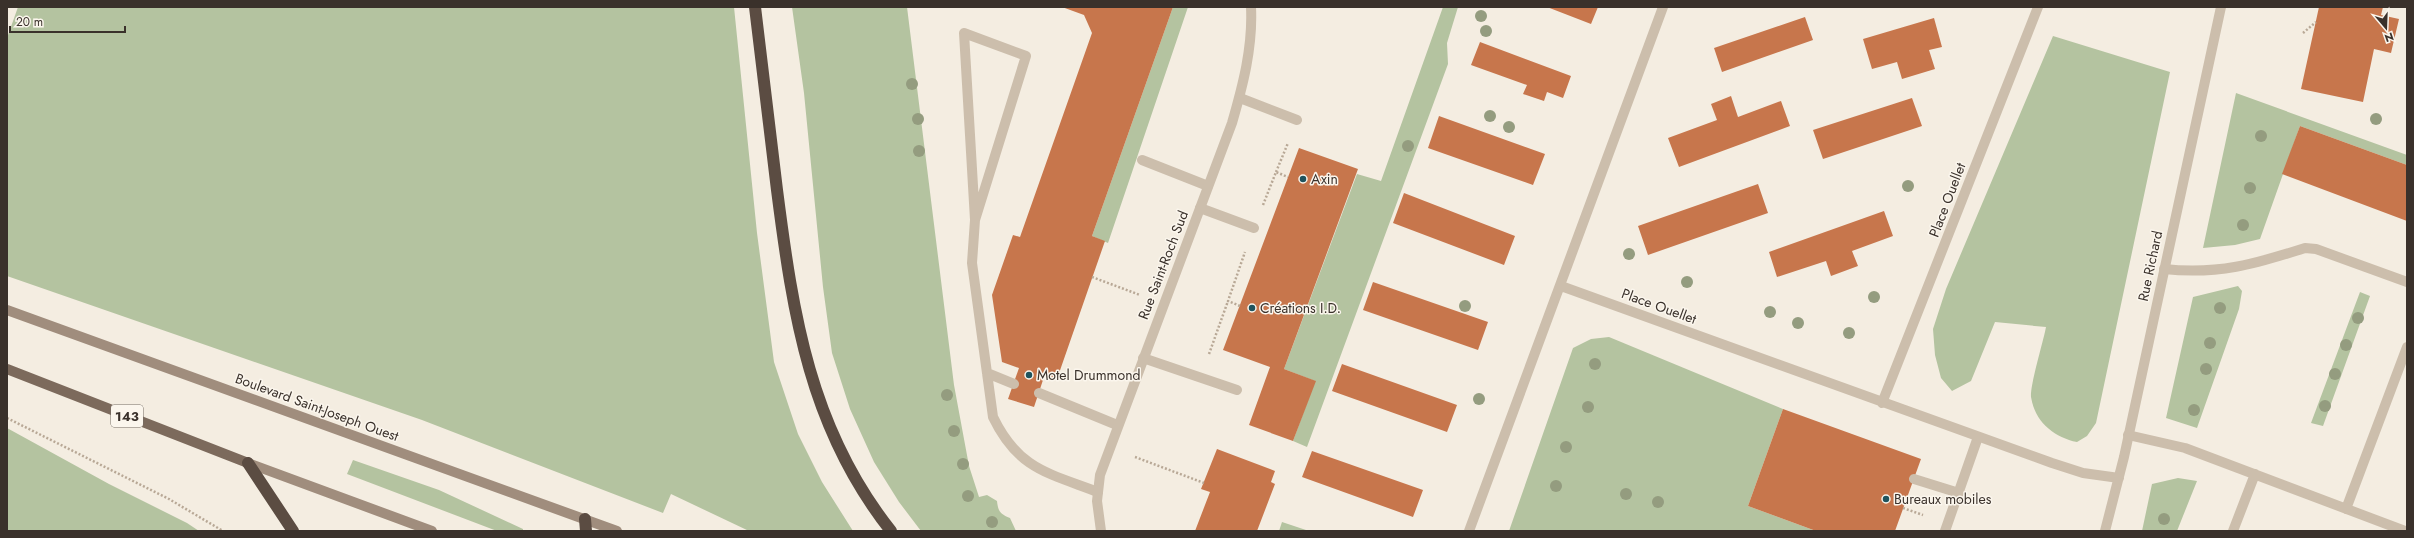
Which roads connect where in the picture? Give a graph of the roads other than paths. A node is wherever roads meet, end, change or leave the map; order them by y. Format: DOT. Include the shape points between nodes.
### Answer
graph roads {
  1 [pos="755,7"];
  2 [pos="1251,7"];
  3 [pos="1663,7"];
  4 [pos="2038,7"];
  5 [pos="2221,7"];
  6 [pos="1240,98"];
  7 [pos="1297,120"];
  8 [pos="1142,160"];
  9 [pos="1208,186"];
  10 [pos="1200,208"];
  11 [pos="975,220"];
  12 [pos="1254,228"];
  13 [pos="2164,269"];
  14 [pos="2407,282"];
  15 [pos="1561,286"];
  16 [pos="7,310"];
  17 [pos="2407,347"];
  18 [pos="1143,358"];
  19 [pos="7,369"];
  20 [pos="987,373"];
  21 [pos="1014,384"];
  22 [pos="1237,390"];
  23 [pos="1038,393"];
  24 [pos="1882,403"];
  25 [pos="1118,425"];
  26 [pos="2128,435"];
  27 [pos="1978,437"];
  28 [pos="248,463"];
  29 [pos="2255,474"];
  30 [pos="2119,478"];
  31 [pos="1914,479"];
  32 [pos="1098,492"];
  33 [pos="1959,493"];
  34 [pos="2346,509"];
  35 [pos="585,519"];
  36 [pos="293,531"];
  37 [pos="432,531"];
  38 [pos="586,531"];
  39 [pos="617,531"];
  40 [pos="891,531"];
  41 [pos="1101,531"];
  42 [pos="1470,531"];
  43 [pos="1945,531"];
  44 [pos="2105,531"];
  45 [pos="2233,531"];
  46 [pos="2405,531"];
  1 -- 40 [label="highway" via="786,259 803,352 814,389 851,472"];
  2 -- 6 [label="street, Rue Saint-Roch Sud" via="1250,47"];
  3 -- 15 [label="street"];
  4 -- 24 [label="street, Place Ouellet"];
  5 -- 13 [label="street, Rue Richard"];
  6 -- 7 [label="street"];
  6 -- 9 [label="street, Rue Saint-Roch Sud"];
  8 -- 9 [label="street"];
  9 -- 10 [label="street, Rue Saint-Roch Sud"];
  10 -- 12 [label="street"];
  10 -- 18 [label="street, Rue Saint-Roch Sud"];
  11 -- 11 [label="street" via="1026,56 964,33 969,119"];
  11 -- 20 [label="street" via="972,263"];
  13 -- 14 [label="street" via="2205,272 2236,268 2305,248 2316,249"];
  13 -- 26 [label="street, Rue Richard"];
  15 -- 24 [label="street, Place Ouellet"];
  15 -- 42 [label="street"];
  16 -- 35 [label="main road, Boulevard Saint-Joseph Ouest"];
  17 -- 34 [label="street"];
  18 -- 22 [label="street"];
  18 -- 25 [label="street, Rue Saint-Roch Sud"];
  19 -- 28 [label="main road, 143"];
  20 -- 21 [label="street"];
  20 -- 32 [label="street" via="993,417 1005,440 1015,452 1040,470"];
  23 -- 25 [label="street"];
  24 -- 27 [label="street, Place Ouellet"];
  25 -- 32 [label="street, Rue Saint-Roch Sud" via="1100,475"];
  26 -- 29 [label="street" via="2175,445"];
  26 -- 30 [label="street, Rue Richard"];
  27 -- 30 [label="street, Place Ouellet" via="2083,473"];
  27 -- 33 [label="street"];
  28 -- 36 [label="highway"];
  28 -- 37 [label="main road"];
  29 -- 34 [label="street"];
  29 -- 45 [label="street"];
  30 -- 44 [label="street, Rue Richard"];
  31 -- 33 [label="street"];
  32 -- 41 [label="street, Rue Saint-Roch Sud"];
  33 -- 43 [label="street"];
  34 -- 46 [label="street"];
  35 -- 38 [label="highway"];
  35 -- 39 [label="main road, Boulevard Saint-Joseph Ouest"];
}
